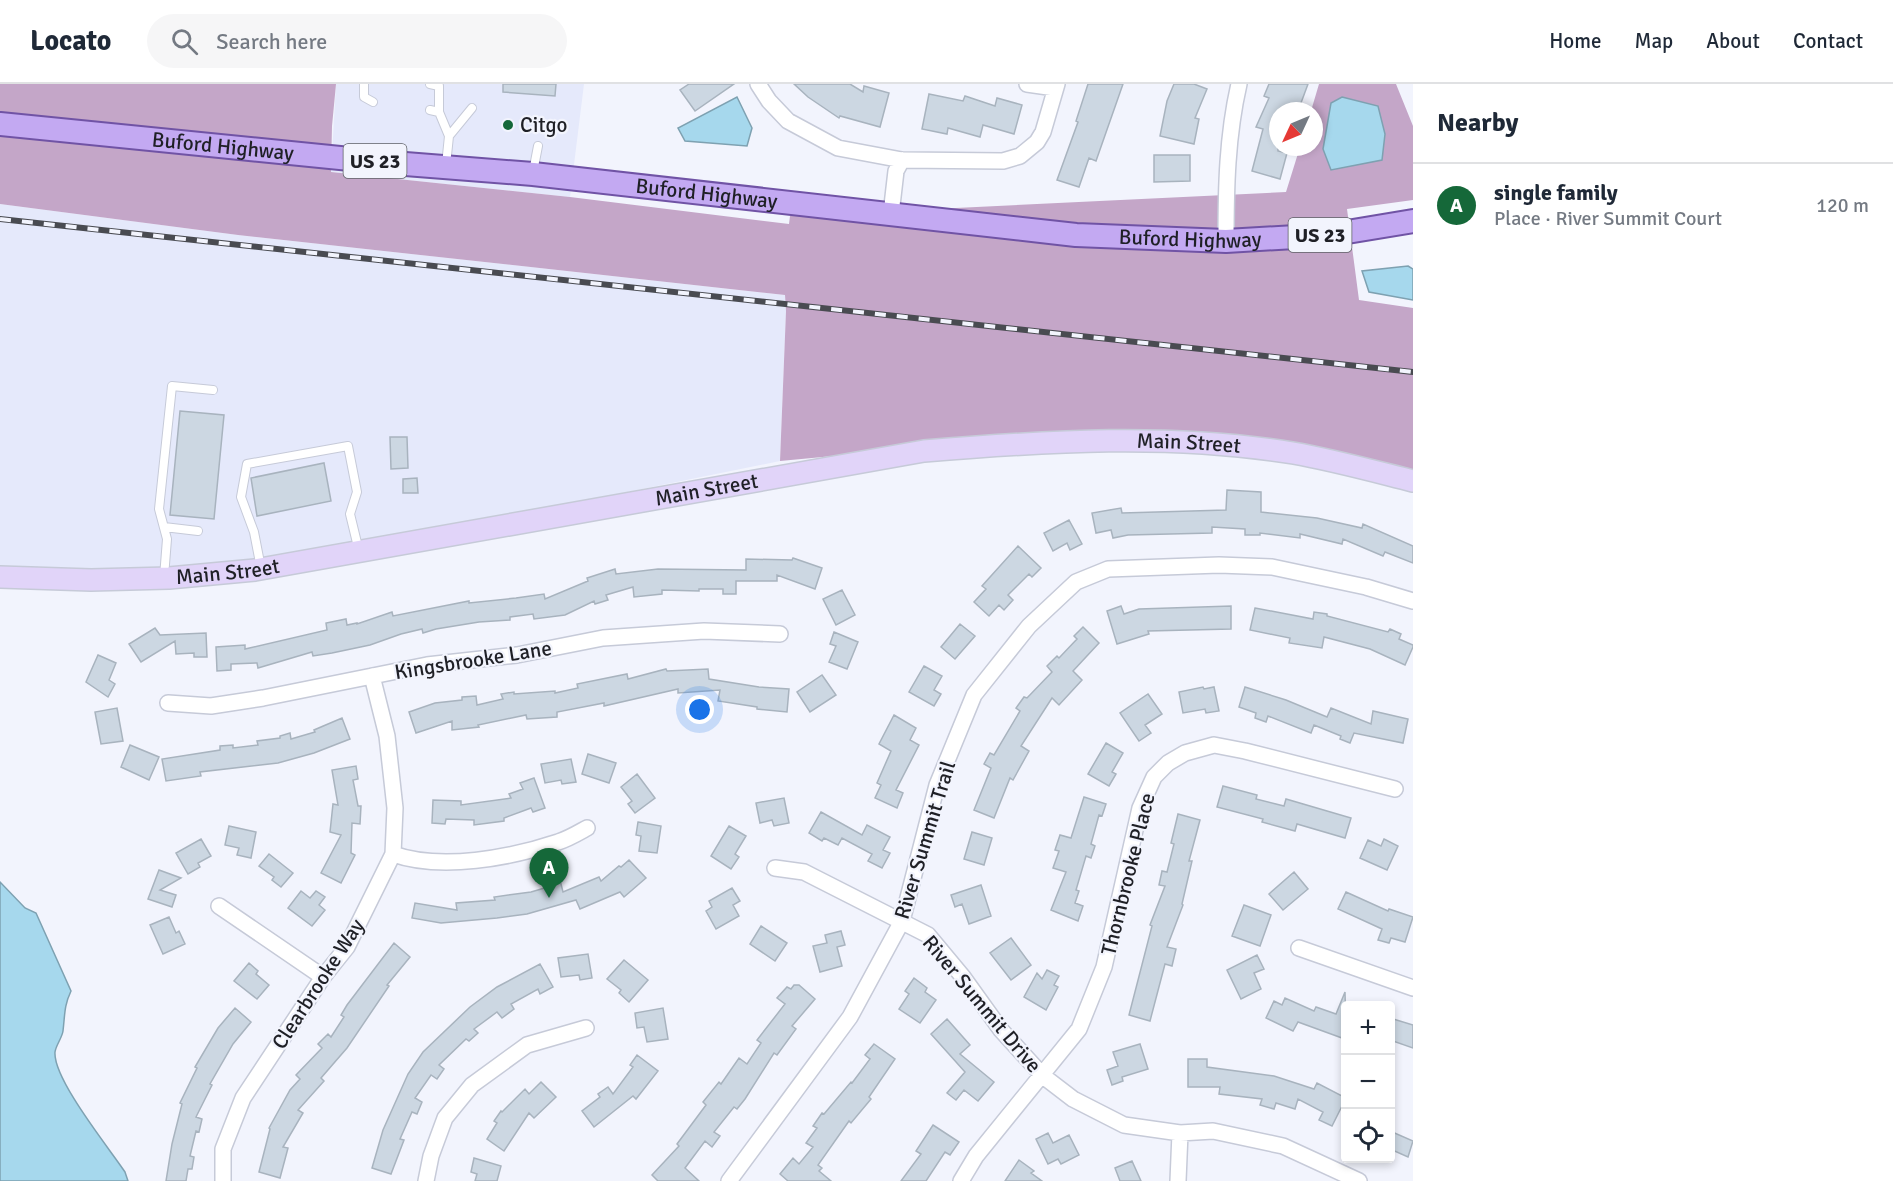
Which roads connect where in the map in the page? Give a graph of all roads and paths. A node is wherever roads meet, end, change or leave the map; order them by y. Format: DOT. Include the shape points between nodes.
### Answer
graph roads {
  1 [pos="364,84"];
  2 [pos="430,84"];
  3 [pos="758,84"];
  4 [pos="1027,84"];
  5 [pos="1239,84"];
  6 [pos="1056,86"];
  7 [pos="373,102"];
  8 [pos="472,108"];
  9 [pos="0,124"];
  10 [pos="449,136"];
  11 [pos="538,146"];
  12 [pos="902,160"];
  13 [pos="446,166"];
  14 [pos="533,174"];
  15 [pos="891,214"];
  16 [pos="1413,221"];
  17 [pos="1226,241"];
  18 [pos="213,390"];
  19 [pos="1413,481"];
  20 [pos="164,527"];
  21 [pos="198,531"];
  22 [pos="360,552"];
  23 [pos="262,569"];
  24 [pos="0,577"];
  25 [pos="164,579"];
  26 [pos="1413,600"];
  27 [pos="780,634"];
  28 [pos="372,676"];
  29 [pos="168,703"];
  30 [pos="1395,789"];
  31 [pos="587,828"];
  32 [pos="393,854"];
  33 [pos="775,868"];
  34 [pos="219,906"];
  35 [pos="902,921"];
  36 [pos="1299,948"];
  37 [pos="323,977"];
  38 [pos="1413,988"];
  39 [pos="586,1028"];
  40 [pos="1043,1076"];
  41 [pos="1180,1133"];
  42 [pos="223,1181"];
  43 [pos="426,1181"];
  44 [pos="729,1181"];
  45 [pos="961,1181"];
  46 [pos="1178,1181"];
  47 [pos="1359,1181"];
  1 -- 7 [label="lane" via="364,98"];
  2 -- 10 [label="lane" via="440,86 434,111"];
  3 -- 12 [label="street" via="788,121 810,134 838,148"];
  4 -- 6 [label="street"];
  5 -- 17 [label="street" via="1226,174"];
  6 -- 12 [label="street" via="1043,132 1020,156 1003,161"];
  8 -- 10 [label="lane"];
  9 -- 13 [label="main road, Buford Highway / US 23"];
  10 -- 13 [label="lane"];
  11 -- 14 [label="lane"];
  12 -- 15 [label="street" via="896,171"];
  13 -- 14 [label="main road, Buford Highway / US 23"];
  14 -- 15 [label="main road, Buford Highway / US 23"];
  15 -- 17 [label="main road, Buford Highway / US 23" via="1076,235"];
  16 -- 17 [label="main road, Buford Highway / US 23" via="1329,235"];
  18 -- 20 [label="lane" via="172,386 159,508"];
  19 -- 22 [label="street, Main Street" via="1292,453 1209,444 1116,440 1017,444 924,451"];
  20 -- 21 [label="lane"];
  20 -- 25 [label="lane"];
  22 -- 23 [label="street, Main Street"];
  22 -- 23 [label="lane" via="350,514 357,492 348,447 247,464 241,497"];
  23 -- 25 [label="street, Main Street"];
  24 -- 25 [label="street, Main Street"];
  26 -- 35 [label="street, River Summit Trail" via="1272,567 1108,568 1076,582 1029,626 974,695 937,785"];
  27 -- 28 [label="street, Kingsbrooke Lane" via="683,631 603,638"];
  28 -- 29 [label="street, Kingsbrooke Lane" via="211,706"];
  28 -- 32 [label="street, Clearbrooke Way" via="388,746 395,808"];
  30 -- 40 [label="street, Thornbrooke Place" via="1214,745 1185,753 1168,763 1154,777 1140,808 1104,967 1079,1029"];
  31 -- 32 [label="street" via="560,842 486,860 409,860"];
  32 -- 37 [label="street, Clearbrooke Way" via="347,947"];
  33 -- 35 [label="street, River Summit Drive" via="804,872"];
  34 -- 37 [label="street"];
  35 -- 40 [label="street, River Summit Drive" via="928,935 1001,1030"];
  35 -- 44 [label="street, River Summit Trail" via="850,1017"];
  36 -- 38 [label="street"];
  37 -- 42 [label="street, Clearbrooke Way" via="243,1098 223,1149"];
  39 -- 43 [label="street" via="527,1045 472,1085 445,1118"];
  40 -- 41 [label="street, River Summit Drive" via="1073,1099 1124,1125"];
  40 -- 45 [label="street, Thornbrooke Place" via="976,1156"];
  41 -- 46 [label="street"];
  41 -- 47 [label="street, River Summit Drive" via="1213,1131 1283,1146"];
}
